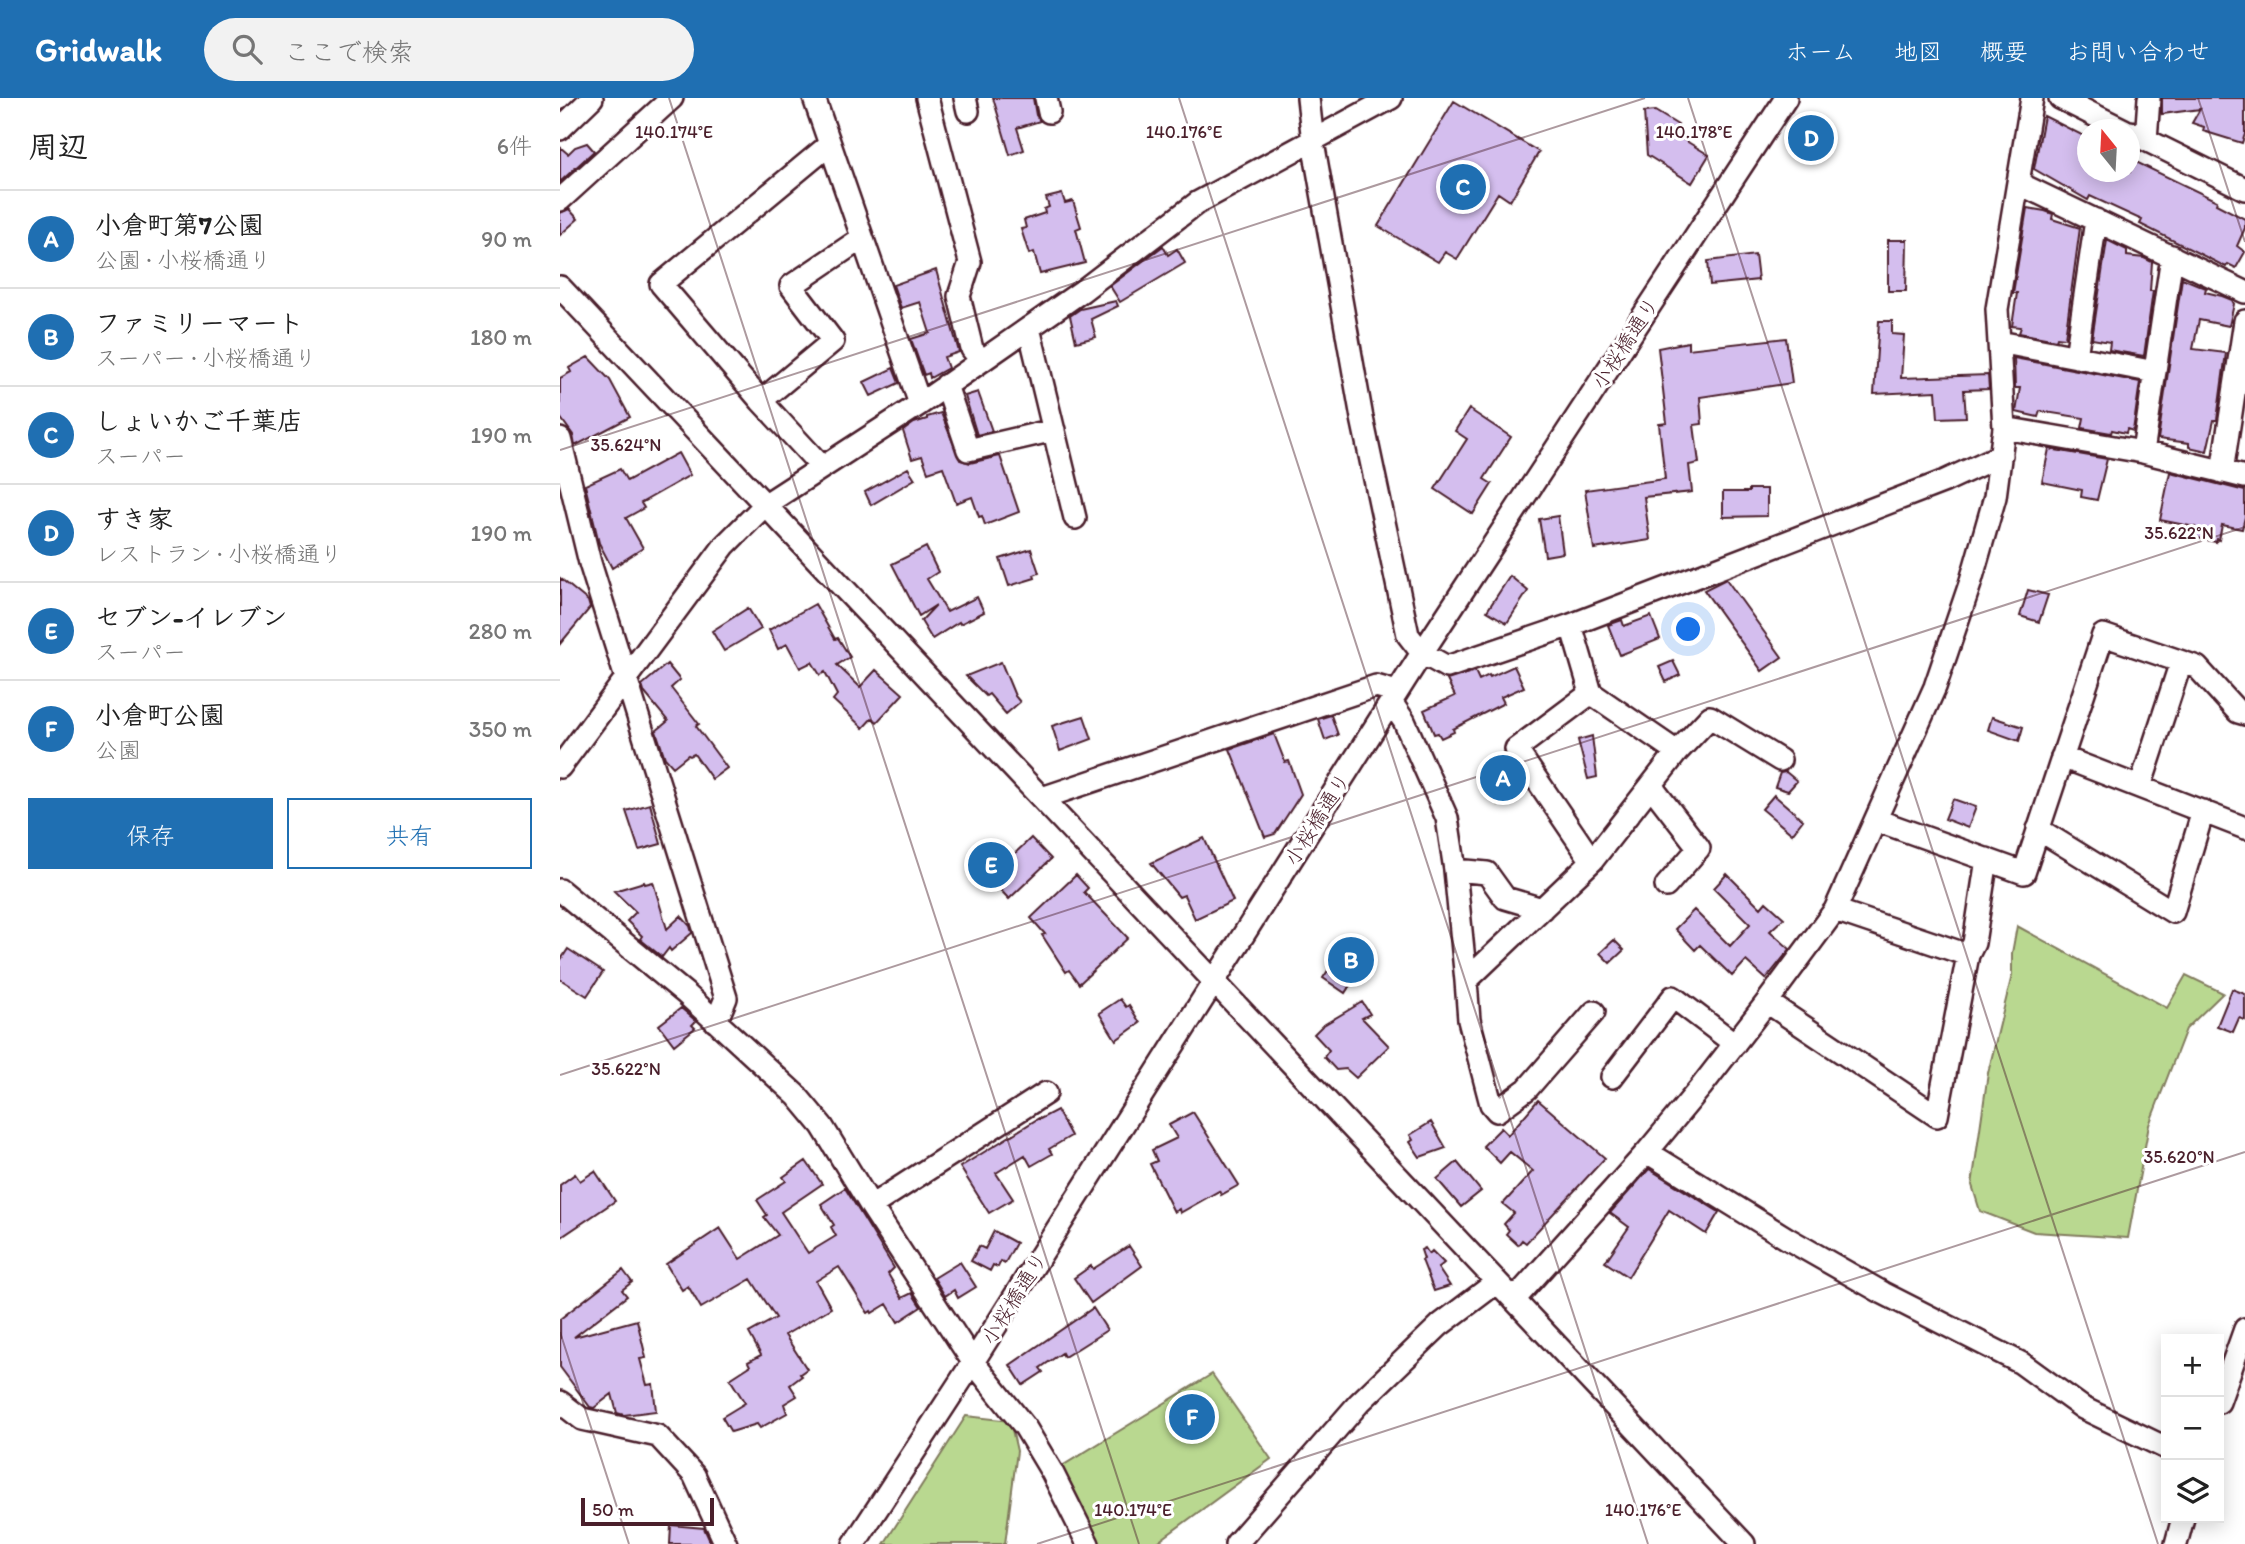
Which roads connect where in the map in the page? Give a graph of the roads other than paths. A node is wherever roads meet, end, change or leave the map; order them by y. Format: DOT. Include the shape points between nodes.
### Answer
graph roads {
  1 [pos="593,98"];
  2 [pos="672,98"];
  3 [pos="814,98"];
  4 [pos="926,98"];
  5 [pos="1308,98"];
  6 [pos="1391,98"];
  7 [pos="1786,98"];
  8 [pos="2032,98"];
  9 [pos="2060,98"];
  10 [pos="2149,98"];
  11 [pos="2102,119"];
  12 [pos="561,127"];
  13 [pos="2140,129"];
  14 [pos="2140,137"];
  15 [pos="1313,142"];
  16 [pos="829,145"];
  17 [pos="2239,181"];
  18 [pos="2018,183"];
  19 [pos="560,200"];
  20 [pos="2096,220"];
  21 [pos="862,238"];
  22 [pos="2172,256"];
  23 [pos="560,288"];
  24 [pos="2245,292"];
  25 [pos="2245,321"];
  26 [pos="1029,328"];
  27 [pos="1999,342"];
  28 [pos="2076,357"];
  29 [pos="982,360"];
  30 [pos="2155,372"];
  31 [pos="946,385"];
  32 [pos="761,401"];
  33 [pos="920,404"];
  34 [pos="2004,428"];
  35 [pos="1054,430"];
  36 [pos="560,439"];
  37 [pos="2143,452"];
  38 [pos="2001,455"];
  39 [pos="822,467"];
  40 [pos="2222,472"];
  41 [pos="2245,477"];
  42 [pos="766,504"];
  43 [pos="1075,518"];
  44 [pos="1571,625"];
  45 [pos="1422,653"];
  46 [pos="2181,662"];
  47 [pos="625,677"];
  48 [pos="1591,693"];
  49 [pos="1394,697"];
  50 [pos="2245,714"];
  51 [pos="1677,752"];
  52 [pos="2062,757"];
  53 [pos="1780,760"];
  54 [pos="560,767"];
  55 [pos="1651,786"];
  56 [pos="2140,787"];
  57 [pos="1042,798"];
  58 [pos="2203,811"];
  59 [pos="1876,820"];
  60 [pos="2245,828"];
  61 [pos="2038,829"];
  62 [pos="1987,859"];
  63 [pos="1592,862"];
  64 [pos="1455,870"];
  65 [pos="1667,886"];
  66 [pos="560,890"];
  67 [pos="1542,909"];
  68 [pos="1835,910"];
  69 [pos="1969,956"];
  70 [pos="1466,981"];
  71 [pos="1214,982"];
  72 [pos="1767,1003"];
  73 [pos="1594,1012"];
  74 [pos="716,1022"];
  75 [pos="1735,1044"];
  76 [pos="1612,1077"];
  77 [pos="1046,1093"];
  78 [pos="1647,1153"];
  79 [pos="871,1206"];
  80 [pos="1497,1282"];
  81 [pos="1514,1300"];
  82 [pos="2245,1329"];
  83 [pos="973,1362"];
  84 [pos="2221,1397"];
  85 [pos="560,1402"];
  86 [pos="2161,1446"];
  87 [pos="2182,1523"];
  88 [pos="726,1544"];
  89 [pos="855,1544"];
  90 [pos="1088,1544"];
  91 [pos="1236,1544"];
  92 [pos="1744,1544"];
  93 [pos="2176,1544"];
  1 -- 12 [label="street"];
  2 -- 19 [label="street"];
  3 -- 16 [label="street"];
  4 -- 29 [label="street" via="970,262 959,296 972,349"];
  5 -- 15 [label="street"];
  6 -- 15 [label="street"];
  7 -- 45 [label="street, 小桜橋通り"];
  8 -- 18 [label="street"];
  9 -- 11 [label="street"];
  10 -- 13 [label="street"];
  14 -- 17 [label="street"];
  15 -- 26 [label="street" via="1197,203"];
  15 -- 45 [label="street" via="1362,418 1402,608 1408,635"];
  16 -- 21 [label="street"];
  16 -- 32 [label="street" via="661,284"];
  18 -- 20 [label="street"];
  18 -- 27 [label="street" via="1997,309"];
  20 -- 22 [label="street"];
  20 -- 28 [label="street"];
  21 -- 32 [label="street" via="791,286 833,341"];
  21 -- 33 [label="street"];
  22 -- 24 [label="street"];
  22 -- 30 [label="street"];
  23 -- 42 [label="street"];
  25 -- 40 [label="street"];
  26 -- 29 [label="street"];
  26 -- 35 [label="street"];
  27 -- 28 [label="street"];
  27 -- 34 [label="street"];
  28 -- 30 [label="street"];
  29 -- 31 [label="street"];
  30 -- 37 [label="street"];
  31 -- 33 [label="street"];
  31 -- 35 [label="street" via="968,450"];
  32 -- 39 [label="street"];
  33 -- 39 [label="street"];
  34 -- 37 [label="street"];
  34 -- 38 [label="street"];
  35 -- 43 [label="street"];
  36 -- 47 [label="street" via="590,563"];
  37 -- 40 [label="street"];
  38 -- 44 [label="street" via="1945,481"];
  38 -- 59 [label="street" via="1995,497 1935,687"];
  39 -- 42 [label="street"];
  40 -- 41 [label="street"];
  42 -- 47 [label="street" via="725,545"];
  42 -- 57 [label="street"];
  44 -- 45 [label="street" via="1447,667"];
  44 -- 48 [label="street"];
  45 -- 49 [label="street, 小桜橋通り"];
  46 -- 50 [label="street" via="2197,667"];
  46 -- 52 [label="street" via="2103,635"];
  46 -- 56 [label="street"];
  47 -- 54 [label="street"];
  47 -- 74 [label="street" via="726,998"];
  48 -- 51 [label="street"];
  48 -- 63 [label="street" via="1516,749"];
  49 -- 57 [label="street" via="1376,686"];
  49 -- 64 [label="street" via="1447,818"];
  49 -- 71 [label="street, 小桜橋通り"];
  51 -- 53 [label="street" via="1710,717"];
  51 -- 55 [label="street"];
  52 -- 56 [label="street"];
  52 -- 61 [label="street"];
  55 -- 63 [label="street"];
  55 -- 65 [label="street" via="1699,848"];
  56 -- 58 [label="street"];
  57 -- 71 [label="street"];
  58 -- 60 [label="street"];
  58 -- 61 [label="street" via="2173,912"];
  59 -- 62 [label="street"];
  59 -- 68 [label="street"];
  61 -- 62 [label="street" via="2024,873"];
  62 -- 69 [label="street"];
  63 -- 67 [label="street"];
  64 -- 67 [label="street" via="1487,873 1505,898"];
  64 -- 70 [label="street"];
  66 -- 74 [label="street"];
  67 -- 70 [label="street"];
  68 -- 69 [label="street"];
  68 -- 72 [label="street"];
  69 -- 72 [label="street" via="1937,1116"];
  70 -- 73 [label="street" via="1469,1020 1491,1104 1497,1111 1527,1090"];
  71 -- 80 [label="street"];
  71 -- 83 [label="street, 小桜橋通り"];
  72 -- 75 [label="street"];
  74 -- 79 [label="street" via="797,1096 822,1126"];
  75 -- 76 [label="street" via="1673,997"];
  75 -- 78 [label="street"];
  77 -- 79 [label="street"];
  78 -- 81 [label="street"];
  78 -- 86 [label="street" via="1847,1273 2021,1363 2083,1408"];
  79 -- 83 [label="street"];
  80 -- 81 [label="street"];
  80 -- 91 [label="street" via="1440,1325 1359,1403"];
  81 -- 92 [label="street"];
  82 -- 84 [label="street"];
  83 -- 89 [label="street, 小桜橋通り"];
  83 -- 90 [label="street" via="1025,1427"];
  85 -- 88 [label="street" via="582,1419 657,1436 694,1475"];
  87 -- 93 [label="street"];
}
